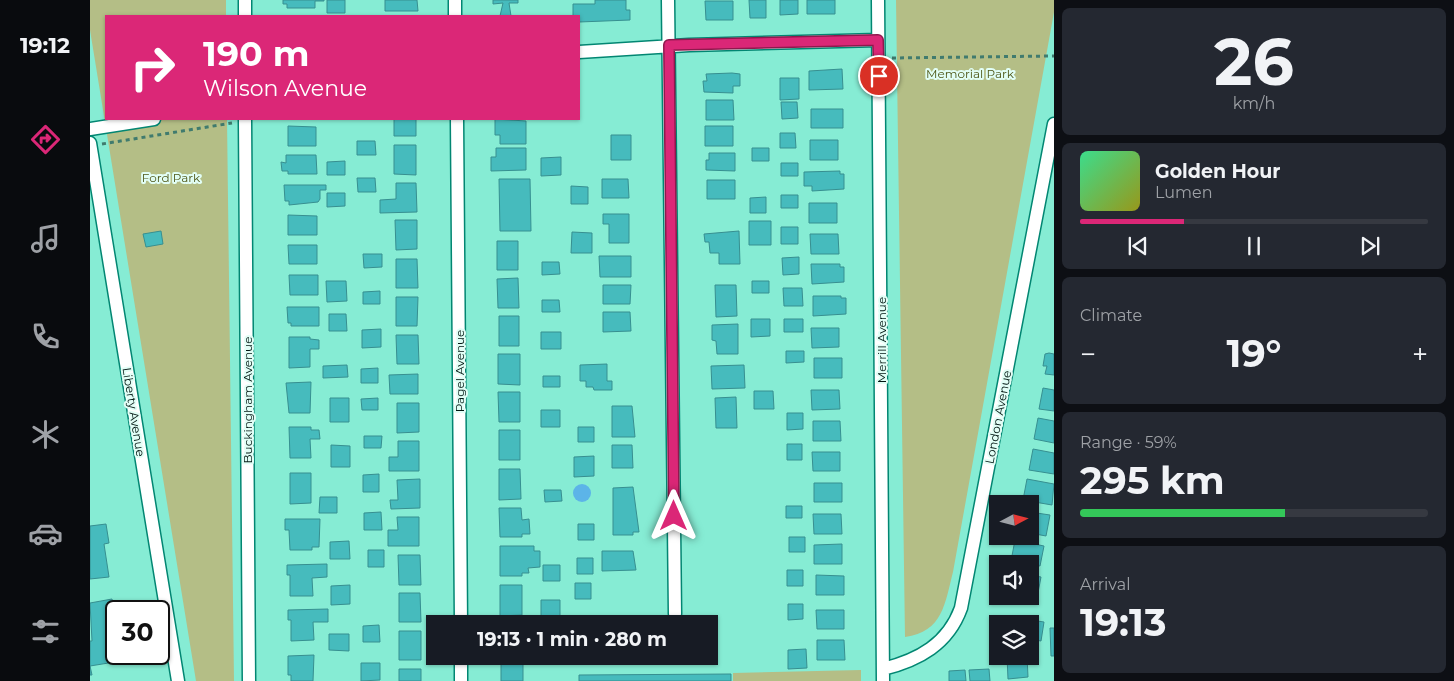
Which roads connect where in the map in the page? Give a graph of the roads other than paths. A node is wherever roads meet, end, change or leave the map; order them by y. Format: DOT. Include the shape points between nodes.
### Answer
graph roads {
  1 [pos="245,0"];
  2 [pos="455,0"];
  3 [pos="668,0"];
  4 [pos="878,0"];
  5 [pos="245,15"];
  6 [pos="456,15"];
  7 [pos="878,40"];
  8 [pos="669,45"];
  9 [pos="580,52"];
  10 [pos="148,120"];
  11 [pos="245,120"];
  12 [pos="457,120"];
  13 [pos="1054,124"];
  14 [pos="90,129"];
  15 [pos="90,144"];
  16 [pos="675,614"];
  17 [pos="461,615"];
  18 [pos="461,665"];
  19 [pos="883,675"];
  20 [pos="178,681"];
  21 [pos="249,681"];
  22 [pos="461,681"];
  1 -- 5 [label="street"];
  2 -- 6 [label="street"];
  3 -- 8 [label="street"];
  4 -- 7 [label="street, Merrill Avenue"];
  7 -- 8 [label="street"];
  7 -- 19 [label="street, Merrill Avenue"];
  8 -- 9 [label="street"];
  8 -- 16 [label="street"];
  10 -- 14 [label="street"];
  11 -- 21 [label="street, Buckingham Avenue"];
  12 -- 17 [label="street, Pagel Avenue"];
  13 -- 19 [label="street, London Avenue" via="962,608 952,629 936,646"];
  15 -- 20 [label="street, Liberty Avenue"];
  18 -- 22 [label="street"];
}
